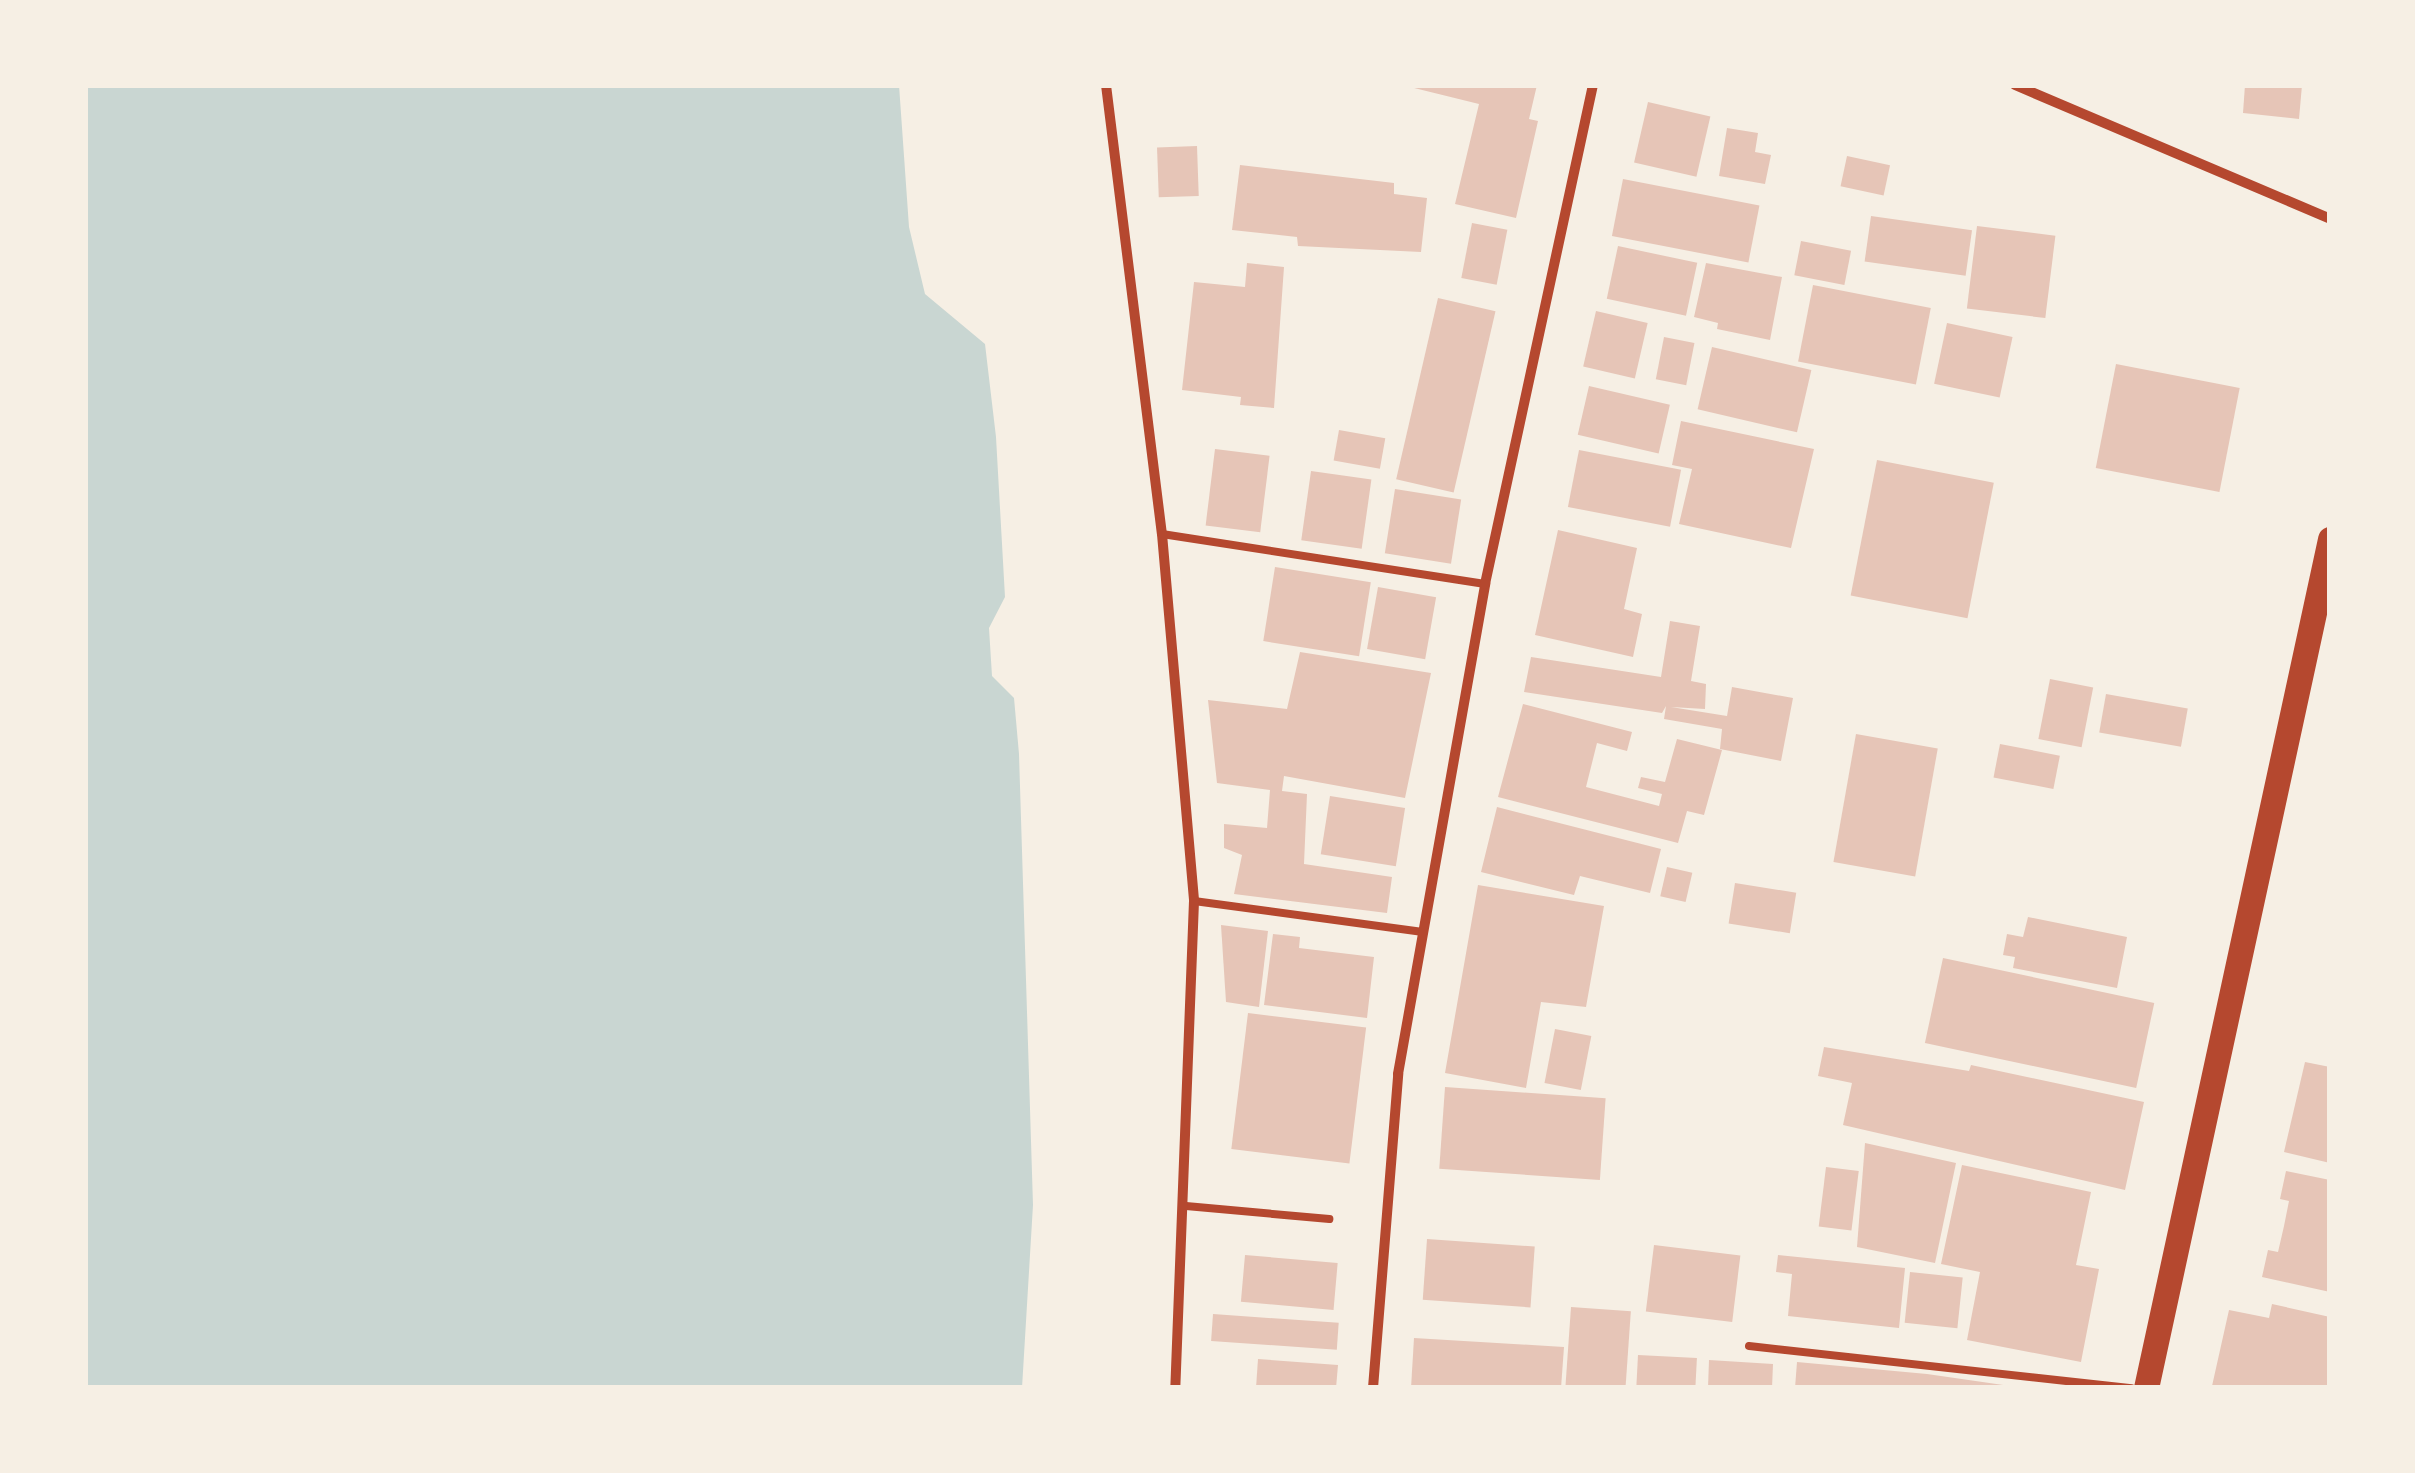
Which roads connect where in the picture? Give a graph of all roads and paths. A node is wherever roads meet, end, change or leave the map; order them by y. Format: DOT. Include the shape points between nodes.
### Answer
graph roads {
  1 [pos="1106,85"];
  2 [pos="1593,85"];
  3 [pos="2015,85"];
  4 [pos="2330,219"];
  5 [pos="1162,534"];
  6 [pos="2330,538"];
  7 [pos="1485,584"];
  8 [pos="1194,901"];
  9 [pos="1423,932"];
  10 [pos="1186,1206"];
  11 [pos="1328,1219"];
  12 [pos="1748,1346"];
  13 [pos="1175,1388"];
  14 [pos="1372,1388"];
  15 [pos="2132,1388"];
  16 [pos="2146,1388"];
  1 -- 5 [label="street"];
  2 -- 7 [label="street"];
  3 -- 4 [label="street"];
  5 -- 7 [label="lane"];
  5 -- 8 [label="street"];
  6 -- 16 [label="main road"];
  7 -- 9 [label="street"];
  8 -- 9 [label="lane"];
  8 -- 10 [label="street"];
  9 -- 14 [label="street" via="1398,1074"];
  10 -- 11 [label="lane"];
  10 -- 13 [label="street"];
  12 -- 15 [label="lane"];
}
